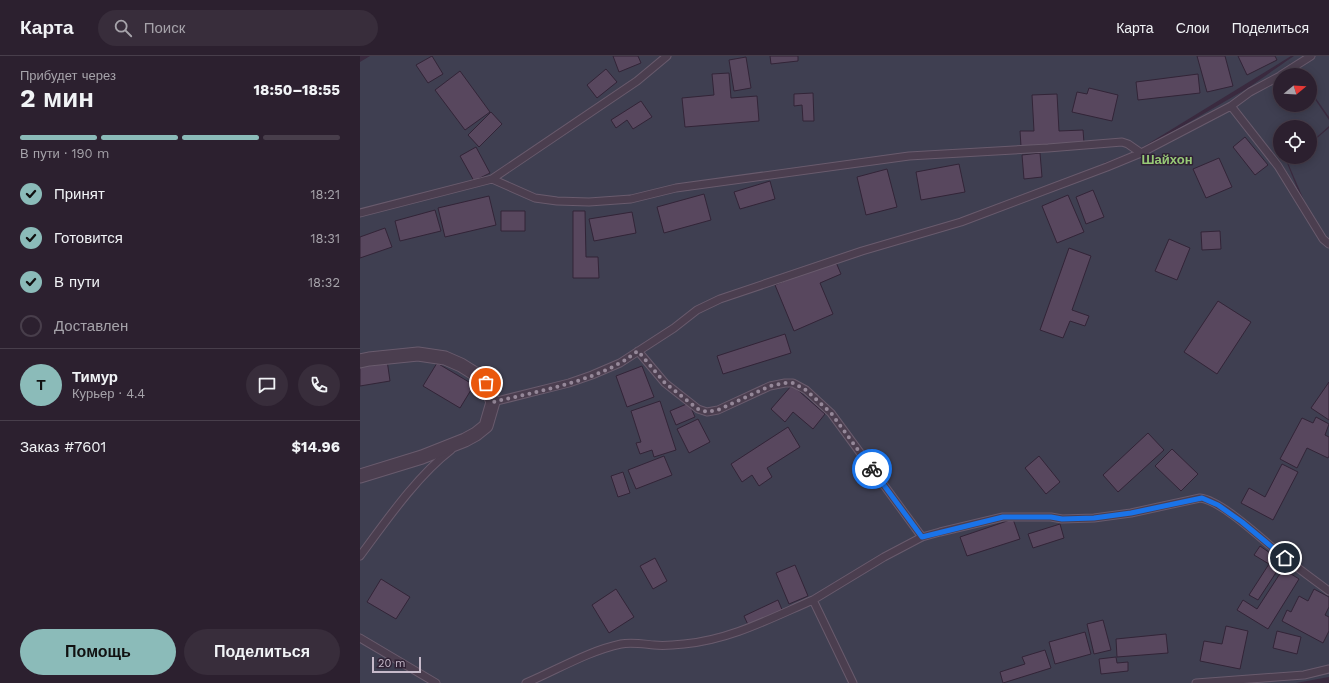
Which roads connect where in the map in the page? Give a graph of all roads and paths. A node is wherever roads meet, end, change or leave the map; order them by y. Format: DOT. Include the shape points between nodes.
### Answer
graph roads {
  1 [pos="667,56"];
  2 [pos="1311,56"];
  3 [pos="1291,68"];
  4 [pos="1273,79"];
  5 [pos="1231,106"];
  6 [pos="1141,153"];
  7 [pos="492,178"];
  8 [pos="360,213"];
  9 [pos="1329,244"];
  10 [pos="638,351"];
  11 [pos="360,361"];
  12 [pos="493,402"];
  13 [pos="465,440"];
  14 [pos="360,476"];
  15 [pos="922,537"];
  16 [pos="360,556"];
  17 [pos="1329,591"];
  18 [pos="813,600"];
  19 [pos="360,638"];
  20 [pos="1329,670"];
  21 [pos="436,683"];
  22 [pos="526,683"];
  23 [pos="853,683"];
  24 [pos="1196,683"];
  1 -- 7 [label="lane" via="637,81"];
  2 -- 3 [label="lane"];
  4 -- 5 [label="lane"];
  5 -- 6 [label="lane"];
  5 -- 9 [label="lane" via="1278,166 1323,239"];
  6 -- 7 [label="lane" via="1122,142 909,156 676,188 631,199 589,202 535,198"];
  6 -- 10 [label="lane" via="961,222 905,237 720,299 697,310"];
  7 -- 8 [label="lane"];
  10 -- 12 [label="lane" via="620,363 592,375"];
  10 -- 15 [label="lane" via="665,383 698,409 707,412 718,410 770,386 793,383 806,390 831,413"];
  11 -- 12 [label="street" via="418,354 445,358 461,365 486,383"];
  12 -- 13 [label="street" via="486,426"];
  13 -- 14 [label="street" via="422,457"];
  13 -- 16 [label="lane" via="440,458 405,496"];
  15 -- 17 [label="lane" via="1003,517 1094,518 1202,498 1218,505 1242,522"];
  15 -- 18 [label="lane"];
  18 -- 22 [label="lane" via="739,632 714,639 685,644 626,644 611,647"];
  18 -- 23 [label="lane"];
  19 -- 21 [label="lane"];
  20 -- 24 [label="lane" via="1304,675"];
}
